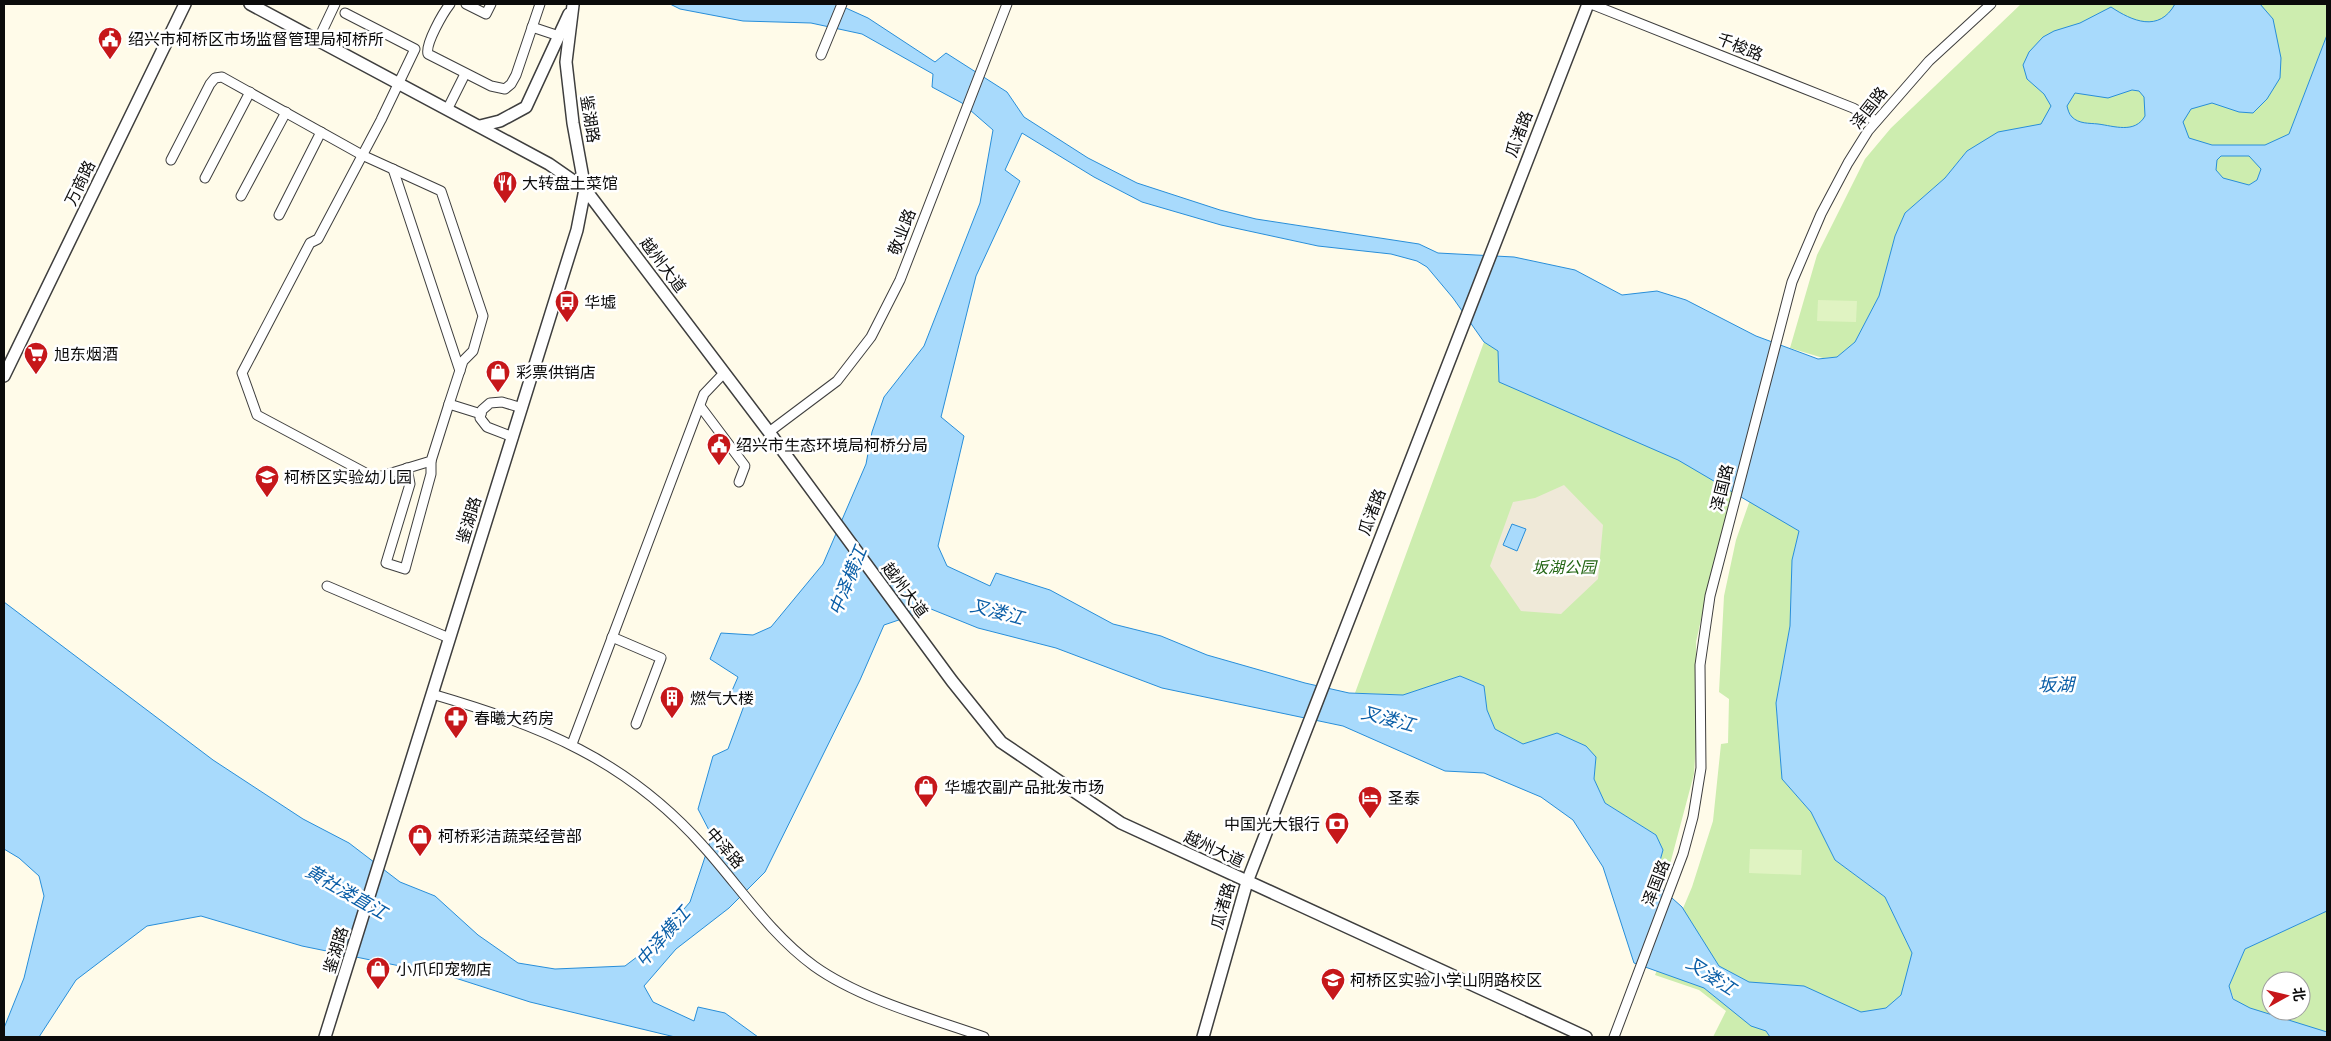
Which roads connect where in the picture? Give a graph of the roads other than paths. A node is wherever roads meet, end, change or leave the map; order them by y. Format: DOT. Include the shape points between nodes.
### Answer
graph roads {
  1 [pos="185,4"];
  2 [pos="250,4"];
  3 [pos="450,4"];
  4 [pos="466,4"];
  5 [pos="491,4"];
  6 [pos="540,4"];
  7 [pos="842,4"];
  8 [pos="1007,4"];
  9 [pos="1588,4"];
  10 [pos="1592,4"];
  11 [pos="1991,4"];
  12 [pos="331,5"];
  13 [pos="573,5"];
  14 [pos="345,13"];
  15 [pos="532,26"];
  16 [pos="559,36"];
  17 [pos="318,40"];
  18 [pos="821,55"];
  19 [pos="465,74"];
  20 [pos="400,83"];
  21 [pos="250,92"];
  22 [pos="448,108"];
  23 [pos="286,112"];
  24 [pos="1876,121"];
  25 [pos="480,126"];
  26 [pos="321,132"];
  27 [pos="362,155"];
  28 [pos="171,160"];
  29 [pos="393,169"];
  30 [pos="205,178"];
  31 [pos="585,189"];
  32 [pos="241,196"];
  33 [pos="279,215"];
  34 [pos="460,371"];
  35 [pos="724,373"];
  36 [pos="4,376"];
  37 [pos="449,404"];
  38 [pos="700,406"];
  39 [pos="522,408"];
  40 [pos="481,414"];
  41 [pos="769,432"];
  42 [pos="513,437"];
  43 [pos="430,461"];
  44 [pos="407,468"];
  45 [pos="739,482"];
  46 [pos="327,586"];
  47 [pos="612,637"];
  48 [pos="449,638"];
  49 [pos="432,694"];
  50 [pos="636,724"];
  51 [pos="572,744"];
  52 [pos="1246,882"];
  53 [pos="325,1037"];
  54 [pos="984,1037"];
  55 [pos="1203,1037"];
  56 [pos="1586,1037"];
  57 [pos="1614,1037"];
  1 -- 36 [label="street, 万商路"];
  2 -- 17 [label="street, 越州大道"];
  3 -- 19 [label="street" via="427,50 428,54"];
  4 -- 5 [label="street" via="486,14"];
  6 -- 15 [label="street"];
  7 -- 18 [label="street"];
  8 -- 41 [label="street, 敬业路" via="900,280 871,337 837,381"];
  9 -- 52 [label="street, 瓜渚路"];
  10 -- 24 [label="street, 千梭路" via="1852,108"];
  11 -- 24 [label="street, 泽国路" via="1929,61"];
  12 -- 17 [label="street"];
  13 -- 16 [label="street"];
  13 -- 31 [label="street, 鉴湖路" via="566,62"];
  14 -- 20 [label="street" via="415,49"];
  15 -- 16 [label="street"];
  15 -- 19 [label="street" via="516,75 505,89"];
  16 -- 25 [label="street" via="526,107 500,121"];
  17 -- 20 [label="street, 越州大道"];
  19 -- 22 [label="street"];
  20 -- 22 [label="street, 越州大道"];
  20 -- 27 [label="street"];
  21 -- 23 [label="street"];
  21 -- 28 [label="street" via="228,79 215,78"];
  21 -- 30 [label="street"];
  22 -- 25 [label="street, 越州大道"];
  23 -- 26 [label="street"];
  23 -- 32 [label="street"];
  24 -- 57 [label="street, 泽国路" via="1848,163 1821,214 1792,282 1780,321 1710,596 1700,665 1701,768 1684,854"];
  25 -- 31 [label="street, 越州大道" via="549,164"];
  26 -- 27 [label="street"];
  26 -- 33 [label="street"];
  27 -- 29 [label="street"];
  27 -- 44 [label="street" via="318,239 310,243 242,373 257,415 375,478"];
  29 -- 34 [label="street"];
  29 -- 34 [label="street" via="441,191 483,316 473,351 463,361"];
  31 -- 35 [label="street, 越州大道"];
  31 -- 39 [label="street, 鉴湖路" via="577,230"];
  34 -- 37 [label="street"];
  35 -- 38 [label="street" via="704,394"];
  35 -- 41 [label="street, 越州大道"];
  37 -- 40 [label="street"];
  37 -- 43 [label="street"];
  38 -- 45 [label="street" via="745,466"];
  38 -- 47 [label="street"];
  39 -- 40 [label="street" via="502,402 490,403"];
  39 -- 42 [label="street, 鉴湖路"];
  40 -- 42 [label="street" via="480,418 487,427"];
  41 -- 52 [label="street, 越州大道" via="952,681 1001,742 1121,823"];
  42 -- 48 [label="street, 鉴湖路"];
  43 -- 44 [label="street"];
  43 -- 44 [label="street" via="431,474 405,569 386,563 410,484"];
  46 -- 48 [label="street"];
  47 -- 50 [label="street" via="661,658"];
  47 -- 51 [label="street"];
  48 -- 49 [label="street, 鉴湖路"];
  49 -- 51 [label="street, 中泽路"];
  49 -- 53 [label="street, 鉴湖路"];
  51 -- 54 [label="street, 中泽路" via="606,762 661,802 747,896 782,940 814,966 840,982 903,1009"];
  52 -- 55 [label="street, 瓜渚路"];
  52 -- 56 [label="street, 越州大道"];
}
